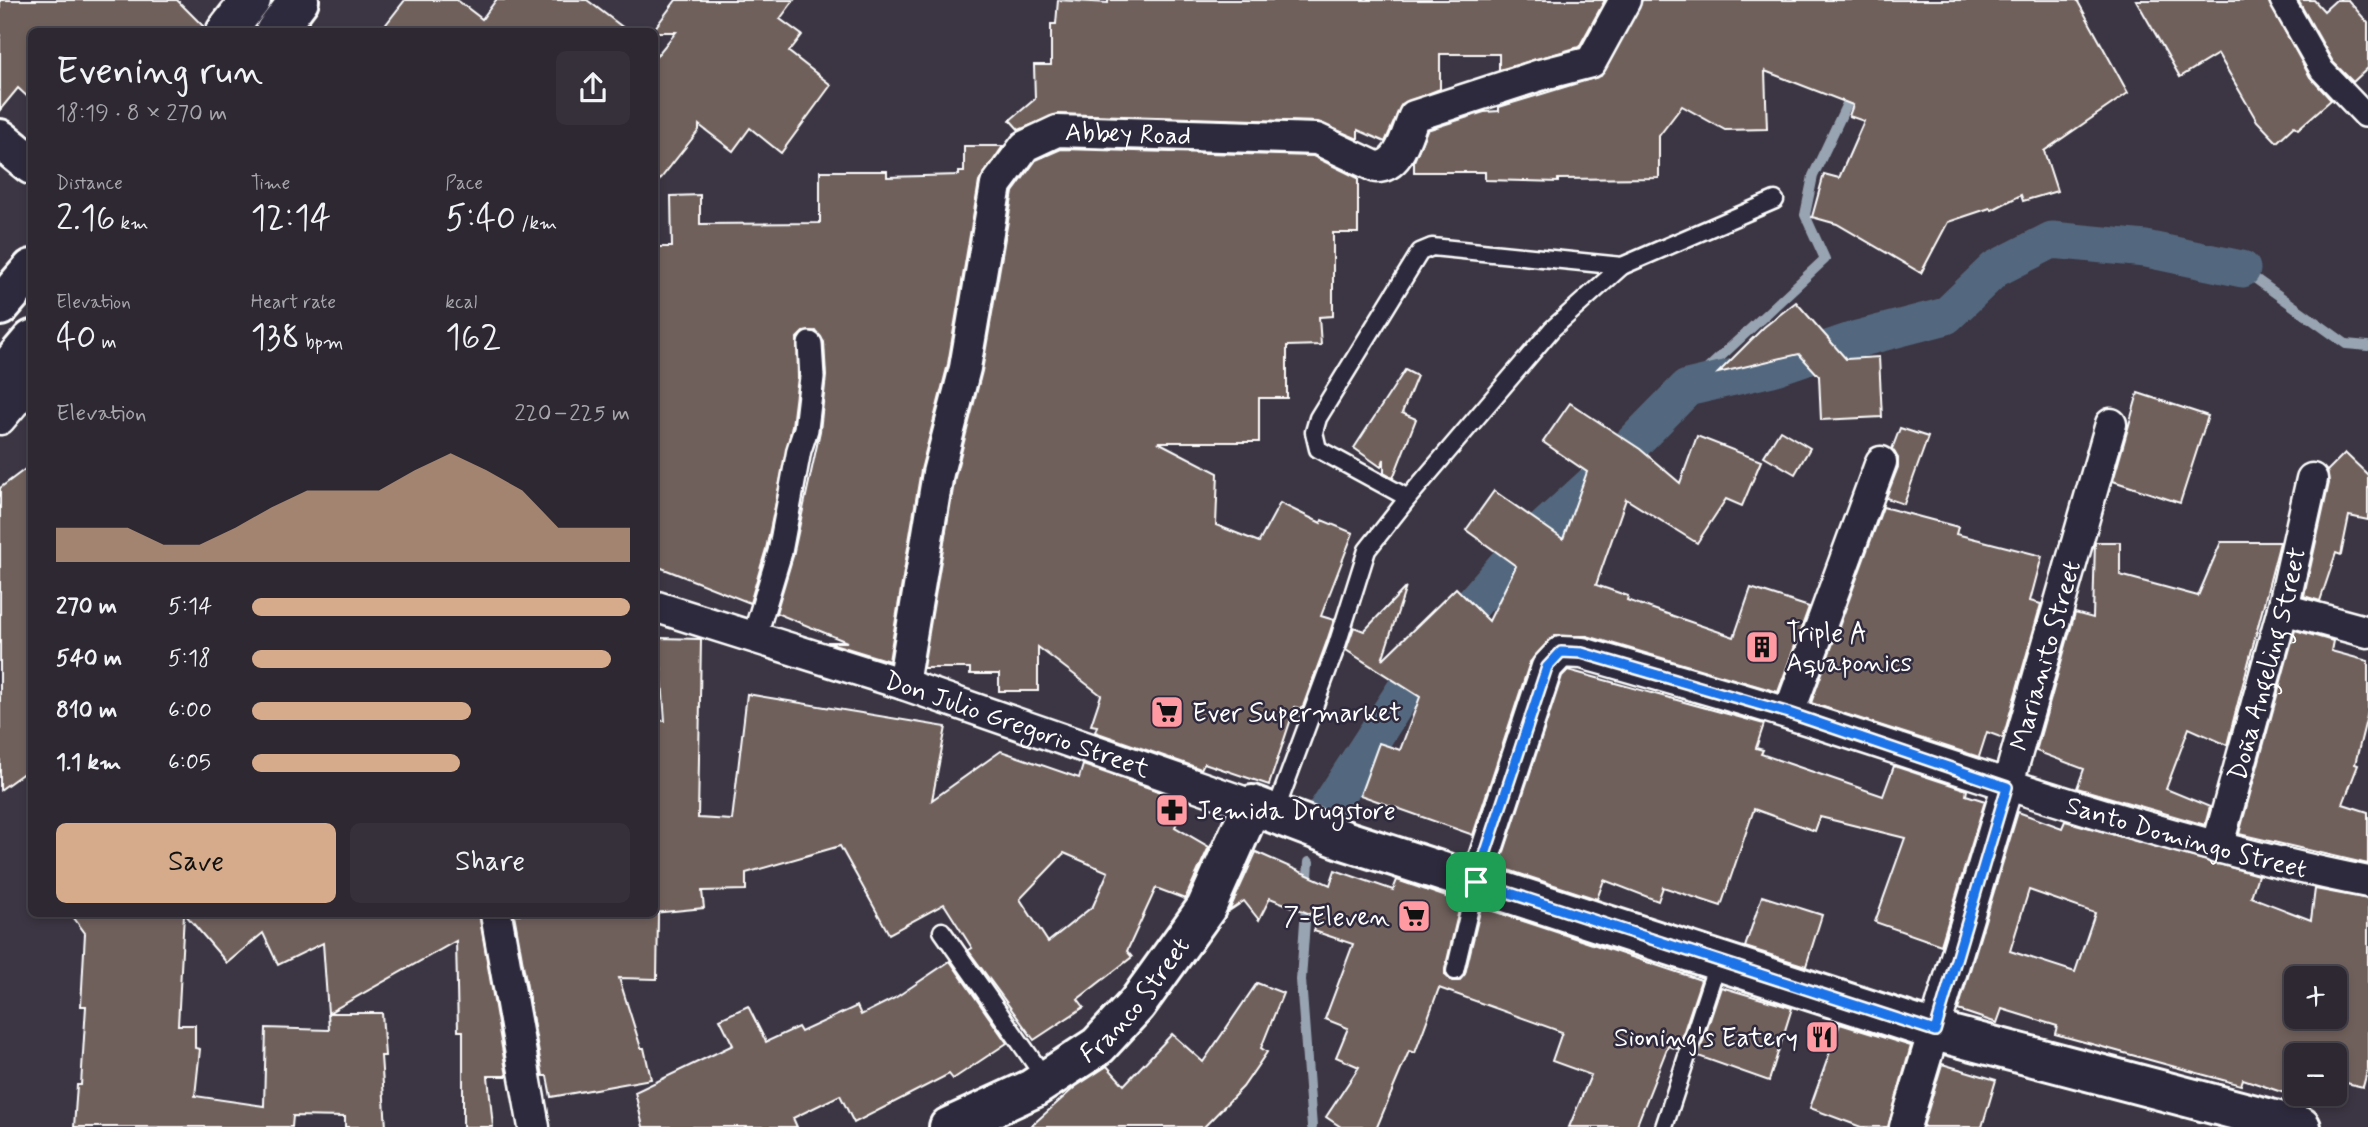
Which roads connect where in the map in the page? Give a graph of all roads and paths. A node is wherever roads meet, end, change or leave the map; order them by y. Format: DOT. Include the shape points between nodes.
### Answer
graph roads {
  1 [pos="251,0"];
  2 [pos="299,0"];
  3 [pos="1625,0"];
  4 [pos="2282,0"];
  5 [pos="229,28"];
  6 [pos="278,28"];
  7 [pos="2365,115"];
  8 [pos="0,139"];
  9 [pos="28,162"];
  10 [pos="1775,200"];
  11 [pos="1622,266"];
  12 [pos="28,274"];
  13 [pos="0,306"];
  14 [pos="810,344"];
  15 [pos="28,345"];
  16 [pos="0,378"];
  17 [pos="28,386"];
  18 [pos="0,419"];
  19 [pos="2110,424"];
  20 [pos="1881,462"];
  21 [pos="2312,480"];
  22 [pos="1408,498"];
  23 [pos="658,607"];
  24 [pos="2283,609"];
  25 [pos="2368,632"];
  26 [pos="755,635"];
  27 [pos="903,684"];
  28 [pos="1789,713"];
  29 [pos="2007,787"];
  30 [pos="1263,810"];
  31 [pos="2217,848"];
  32 [pos="1476,882"];
  33 [pos="2368,882"];
  34 [pos="497,917"];
  35 [pos="942,931"];
  36 [pos="1718,961"];
  37 [pos="1455,971"];
  38 [pos="1935,1031"];
  39 [pos="1047,1081"];
  40 [pos="534,1127"];
  41 [pos="949,1127"];
  42 [pos="1664,1127"];
  43 [pos="1905,1127"];
  44 [pos="2301,1127"];
  1 -- 5 [label="street"];
  2 -- 6 [label="street"];
  3 -- 27 [label="street, Abbey Road" via="1591,62 1414,116 1394,162 1387,167 1376,167 1317,139 1057,131 1025,146 996,185 965,368 938,473"];
  4 -- 7 [label="street" via="2322,70"];
  8 -- 9 [label="street"];
  10 -- 11 [label="lane"];
  11 -- 22 [label="lane" via="1552,329"];
  11 -- 22 [label="lane" via="1432,247 1420,251 1318,418 1314,432 1318,449"];
  12 -- 13 [label="street"];
  14 -- 26 [label="street" via="813,377 806,429 780,552"];
  15 -- 16 [label="street"];
  17 -- 18 [label="street"];
  19 -- 29 [label="street, Marianito Street"];
  20 -- 28 [label="street"];
  21 -- 24 [label="street, Doña Angeling Street"];
  22 -- 30 [label="lane" via="1367,550 1337,645"];
  23 -- 26 [label="street, Don Julio Gregorio Street"];
  24 -- 25 [label="street"];
  24 -- 31 [label="street, Doña Angeling Street"];
  26 -- 27 [label="street, Don Julio Gregorio Street"];
  27 -- 30 [label="street, Don Julio Gregorio Street"];
  28 -- 29 [label="street, Santo Domingo Street"];
  28 -- 32 [label="street, Santo Domingo Street" via="1582,653 1561,652 1547,667"];
  29 -- 31 [label="street, Santo Domingo Street"];
  29 -- 38 [label="street, Marianito Street"];
  30 -- 32 [label="street, Don Julio Gregorio Street"];
  30 -- 39 [label="street, Franco Street" via="1206,908 1137,1004 1098,1046"];
  31 -- 33 [label="street, Santo Domingo Street"];
  32 -- 36 [label="street, Don Julio Gregorio Street"];
  32 -- 37 [label="lane"];
  34 -- 40 [label="street"];
  35 -- 39 [label="lane"];
  36 -- 38 [label="street, Don Julio Gregorio Street"];
  36 -- 42 [label="lane"];
  38 -- 43 [label="street, Marianito Street"];
  38 -- 44 [label="street, Don Julio Gregorio Street"];
  39 -- 41 [label="street, Franco Street"];
}
